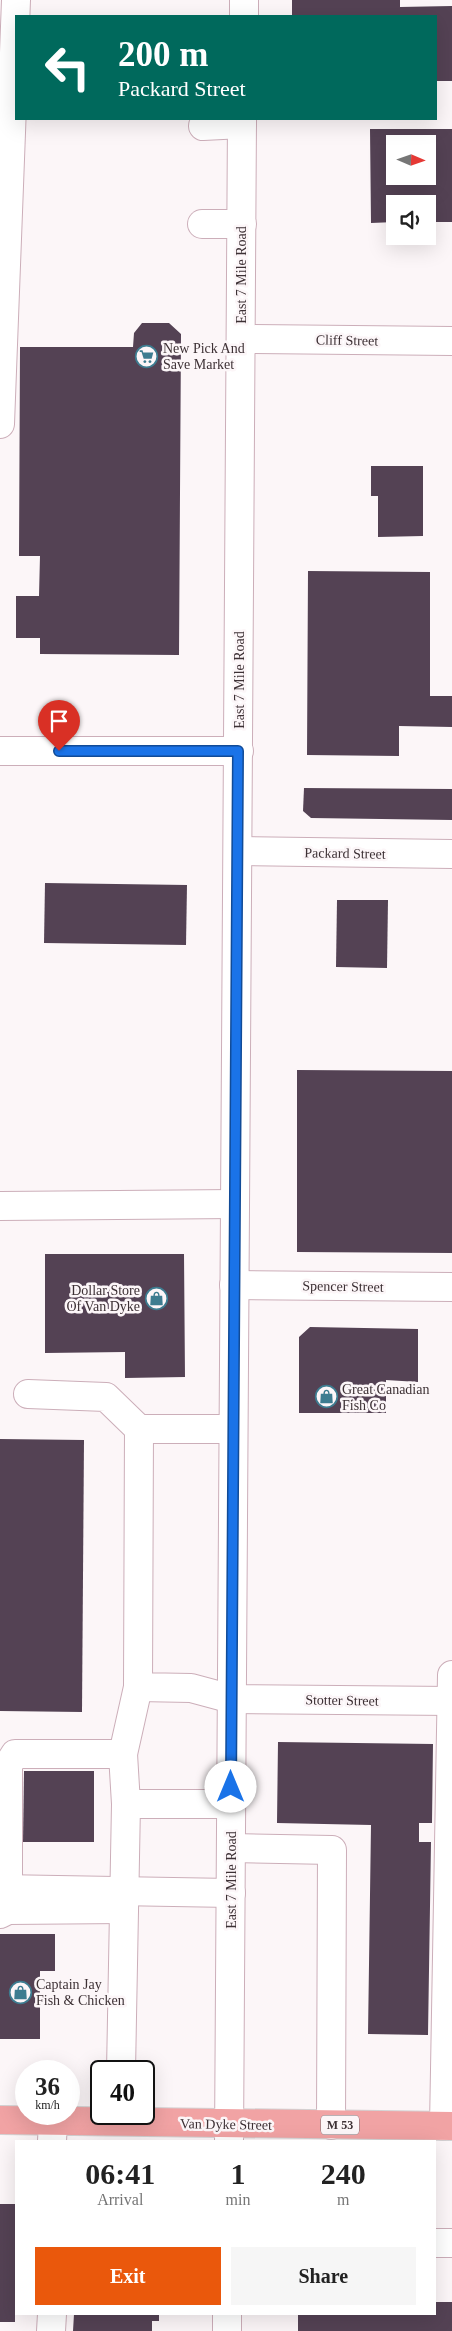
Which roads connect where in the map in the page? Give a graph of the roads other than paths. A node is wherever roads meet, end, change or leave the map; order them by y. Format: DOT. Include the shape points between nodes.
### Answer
graph roads {
  1 [pos="16,0"];
  2 [pos="244,0"];
  3 [pos="244,15"];
  4 [pos="10,30"];
  5 [pos="242,121"];
  6 [pos="203,126"];
  7 [pos="202,224"];
  8 [pos="242,224"];
  9 [pos="241,339"];
  10 [pos="452,341"];
  11 [pos="0,424"];
  12 [pos="0,751"];
  13 [pos="238,751"];
  14 [pos="238,851"];
  15 [pos="452,854"];
  16 [pos="235,1204"];
  17 [pos="0,1206"];
  18 [pos="234,1284"];
  19 [pos="452,1287"];
  20 [pos="28,1394"];
  21 [pos="139,1429"];
  22 [pos="234,1429"];
  23 [pos="452,1675"];
  24 [pos="138,1687"];
  25 [pos="232,1699"];
  26 [pos="452,1701"];
  27 [pos="124,1754"];
  28 [pos="126,1804"];
  29 [pos="231,1804"];
  30 [pos="231,1848"];
  31 [pos="231,1893"];
  32 [pos="3,1898"];
  33 [pos="124,1899"];
  34 [pos="450,1909"];
  35 [pos="121,2060"];
  36 [pos="0,2120"];
  37 [pos="155,2122"];
  38 [pos="90,2124"];
  39 [pos="332,2125"];
  40 [pos="437,2130"];
  41 [pos="53,2131"];
  42 [pos="229,2132"];
  43 [pos="436,2243"];
  44 [pos="452,2243"];
  45 [pos="52,2315"];
  46 [pos="227,2315"];
  47 [pos="51,2331"];
  48 [pos="227,2331"];
  1 -- 4 [label="street"];
  2 -- 3 [label="street"];
  4 -- 11 [label="street"];
  5 -- 6 [label="street"];
  5 -- 8 [label="street, East 7 Mile Road"];
  7 -- 8 [label="street"];
  8 -- 9 [label="street, East 7 Mile Road"];
  9 -- 10 [label="street, Cliff Street"];
  9 -- 13 [label="street, East 7 Mile Road"];
  12 -- 13 [label="street"];
  13 -- 14 [label="street, East 7 Mile Road"];
  14 -- 15 [label="street, Packard Street"];
  14 -- 16 [label="street, East 7 Mile Road"];
  16 -- 17 [label="street"];
  16 -- 18 [label="street, East 7 Mile Road"];
  18 -- 19 [label="street, Spencer Street"];
  18 -- 22 [label="street, East 7 Mile Road"];
  20 -- 21 [label="street" via="106,1397"];
  21 -- 22 [label="street"];
  21 -- 24 [label="street"];
  22 -- 25 [label="street, East 7 Mile Road"];
  23 -- 26 [label="street"];
  24 -- 25 [label="street, Stotter Street" via="191,1688"];
  24 -- 27 [label="street"];
  25 -- 26 [label="street, Stotter Street"];
  25 -- 29 [label="street, East 7 Mile Road"];
  26 -- 34 [label="street"];
  27 -- 28 [label="street"];
  27 -- 32 [label="street" via="15,1754 8,1765"];
  28 -- 29 [label="street"];
  28 -- 33 [label="street"];
  29 -- 30 [label="street, East 7 Mile Road"];
  30 -- 31 [label="street, East 7 Mile Road"];
  30 -- 39 [label="street" via="332,1850"];
  31 -- 33 [label="street"];
  31 -- 42 [label="street, East 7 Mile Road"];
  32 -- 33 [label="street"];
  33 -- 35 [label="street"];
  34 -- 40 [label="street"];
  36 -- 41 [label="main road, Van Dyke Street / M 53"];
  37 -- 42 [label="main road, Van Dyke Street / M 53"];
  38 -- 41 [label="main road, Van Dyke Street / M 53"];
  39 -- 40 [label="main road, Van Dyke Street / M 53"];
  39 -- 42 [label="main road, Van Dyke Street / M 53"];
  43 -- 44 [label="street"];
  45 -- 47 [label="street"];
  46 -- 48 [label="street"];
}
